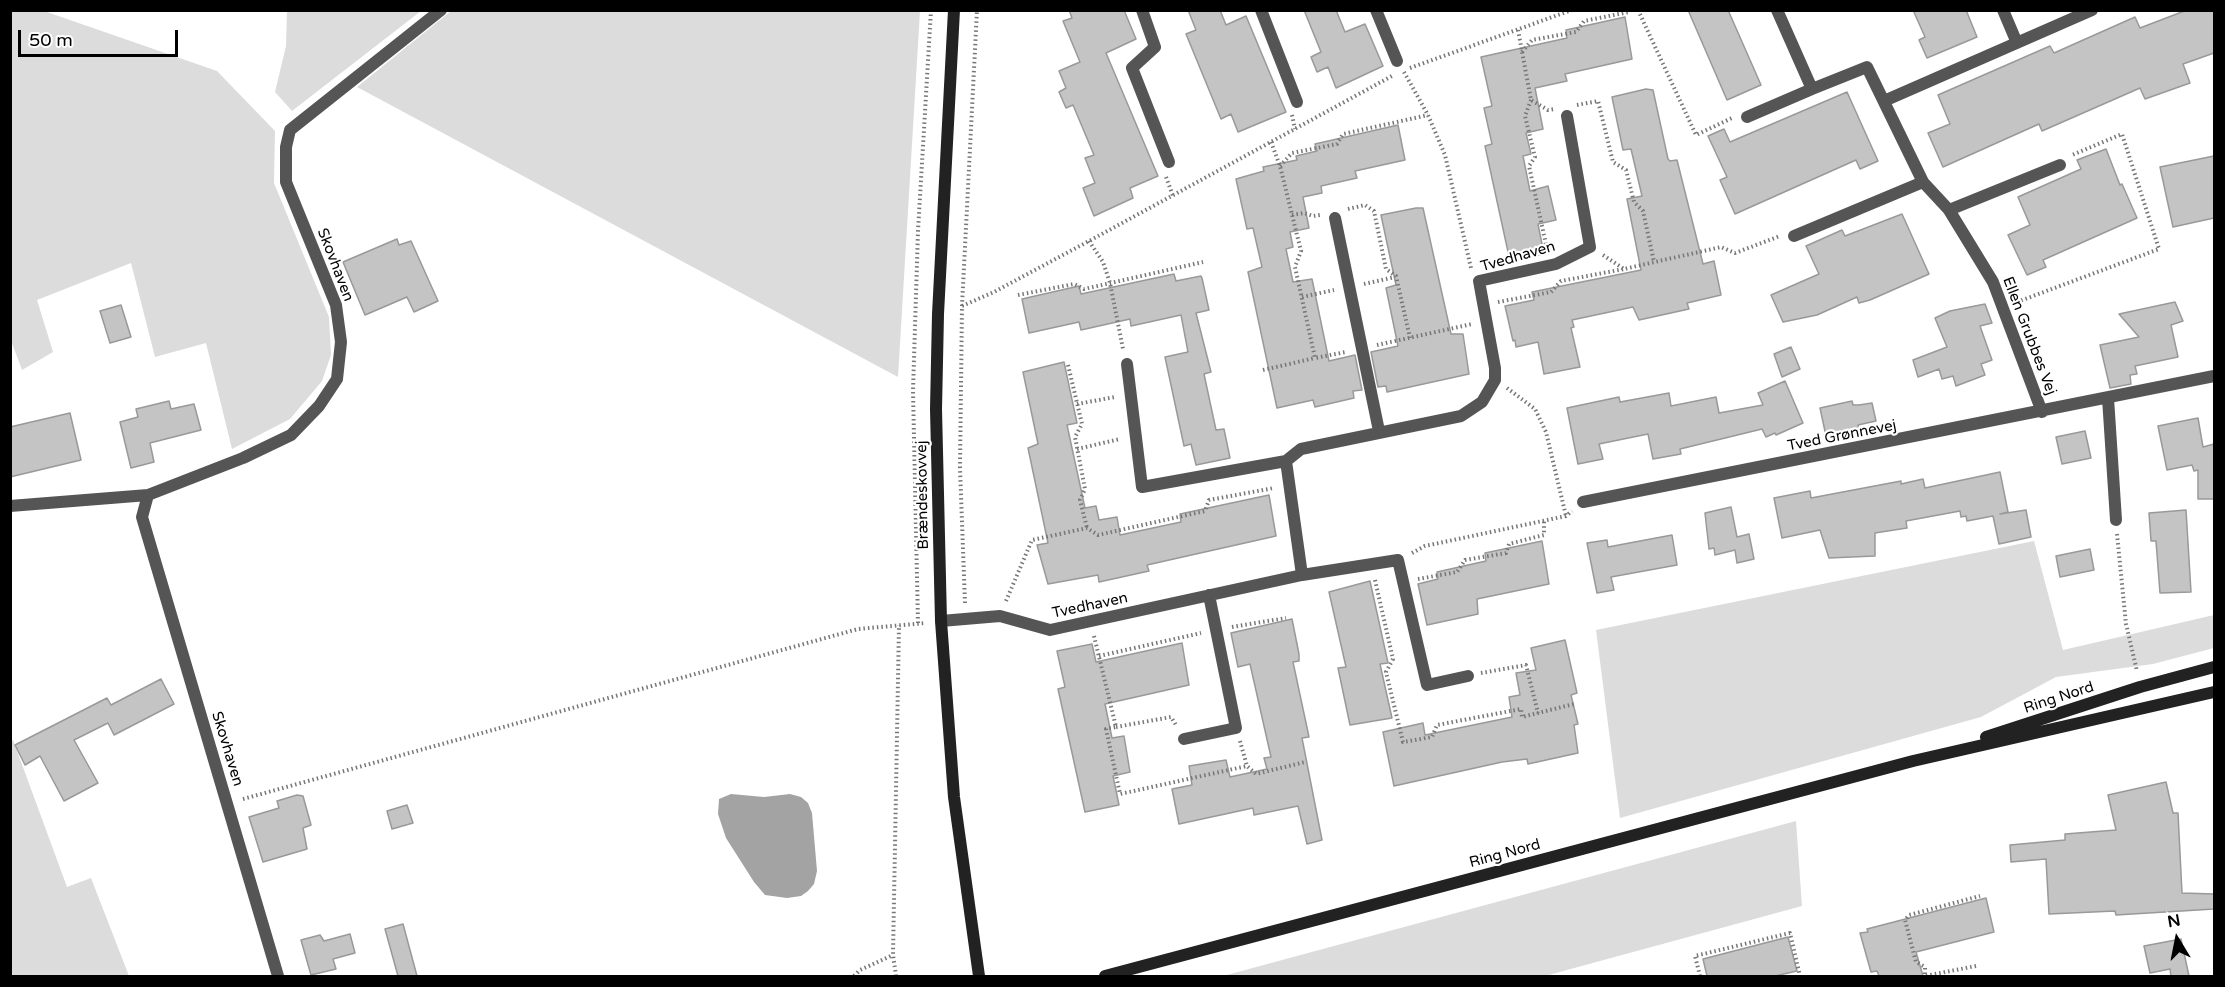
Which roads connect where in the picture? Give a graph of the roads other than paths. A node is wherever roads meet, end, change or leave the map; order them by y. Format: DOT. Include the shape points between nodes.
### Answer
graph roads {
  1 [pos="441,10"];
  2 [pos="954,10"];
  3 [pos="1142,10"];
  4 [pos="1261,10"];
  5 [pos="1376,10"];
  6 [pos="1777,10"];
  7 [pos="2003,10"];
  8 [pos="2092,10"];
  9 [pos="2017,42"];
  10 [pos="1400,66"];
  11 [pos="1812,89"];
  12 [pos="1884,101"];
  13 [pos="1297,102"];
  14 [pos="1567,116"];
  15 [pos="1747,117"];
  16 [pos="1169,162"];
  17 [pos="2060,165"];
  18 [pos="1923,182"];
  19 [pos="1949,210"];
  20 [pos="1334,214"];
  21 [pos="1794,236"];
  22 [pos="1126,364"];
  23 [pos="2214,376"];
  24 [pos="2108,398"];
  25 [pos="2042,412"];
  26 [pos="1379,431"];
  27 [pos="1286,461"];
  28 [pos="148,495"];
  29 [pos="1583,502"];
  30 [pos="10,506"];
  31 [pos="2116,520"];
  32 [pos="1302,575"];
  33 [pos="1209,595"];
  34 [pos="941,621"];
  35 [pos="2214,667"];
  36 [pos="1468,676"];
  37 [pos="2214,692"];
  38 [pos="1184,739"];
  39 [pos="1913,761"];
  40 [pos="278,976"];
  41 [pos="979,976"];
  42 [pos="1105,976"];
  1 -- 28 [label="street, Skovhaven" via="290,130 286,182 336,305 341,342 337,379 320,406 291,435"];
  2 -- 34 [label="main road, Brændeskovvej" via="937,326"];
  3 -- 16 [label="street" via="1155,47 1132,68"];
  4 -- 13 [label="street"];
  5 -- 10 [label="street"];
  6 -- 11 [label="street"];
  7 -- 9 [label="street"];
  8 -- 9 [label="street"];
  9 -- 12 [label="street"];
  11 -- 12 [label="street, Ellen Grubbes Vej" via="1867,67"];
  11 -- 15 [label="street, Ellen Grubbes Vej"];
  12 -- 18 [label="street, Ellen Grubbes Vej"];
  14 -- 26 [label="street, Tvedhaven" via="1590,247 1550,265 1479,281 1495,380 1482,402 1461,416"];
  17 -- 19 [label="street"];
  18 -- 19 [label="street, Ellen Grubbes Vej"];
  18 -- 21 [label="street"];
  19 -- 25 [label="street, Ellen Grubbes Vej" via="1993,282"];
  20 -- 26 [label="street"];
  22 -- 27 [label="street" via="1142,487"];
  23 -- 24 [label="street, Tved Grønnevej"];
  24 -- 25 [label="street, Tved Grønnevej"];
  24 -- 31 [label="street"];
  25 -- 29 [label="street, Tved Grønnevej"];
  26 -- 27 [label="street" via="1301,448"];
  27 -- 32 [label="street"];
  28 -- 30 [label="street, Skovhaven"];
  28 -- 40 [label="street, Skovhaven" via="142,517 149,544"];
  32 -- 33 [label="street, Tvedhaven"];
  32 -- 36 [label="street, Tvedhaven" via="1398,560 1426,685"];
  33 -- 34 [label="street, Tvedhaven" via="1050,630 1000,616"];
  33 -- 38 [label="street" via="1236,728"];
  34 -- 41 [label="main road, Brændeskovvej" via="954,797"];
  35 -- 39 [label="main road, Ring Nord"];
  37 -- 39 [label="main road, Ring Nord"];
  39 -- 42 [label="main road, Ring Nord"];
}
